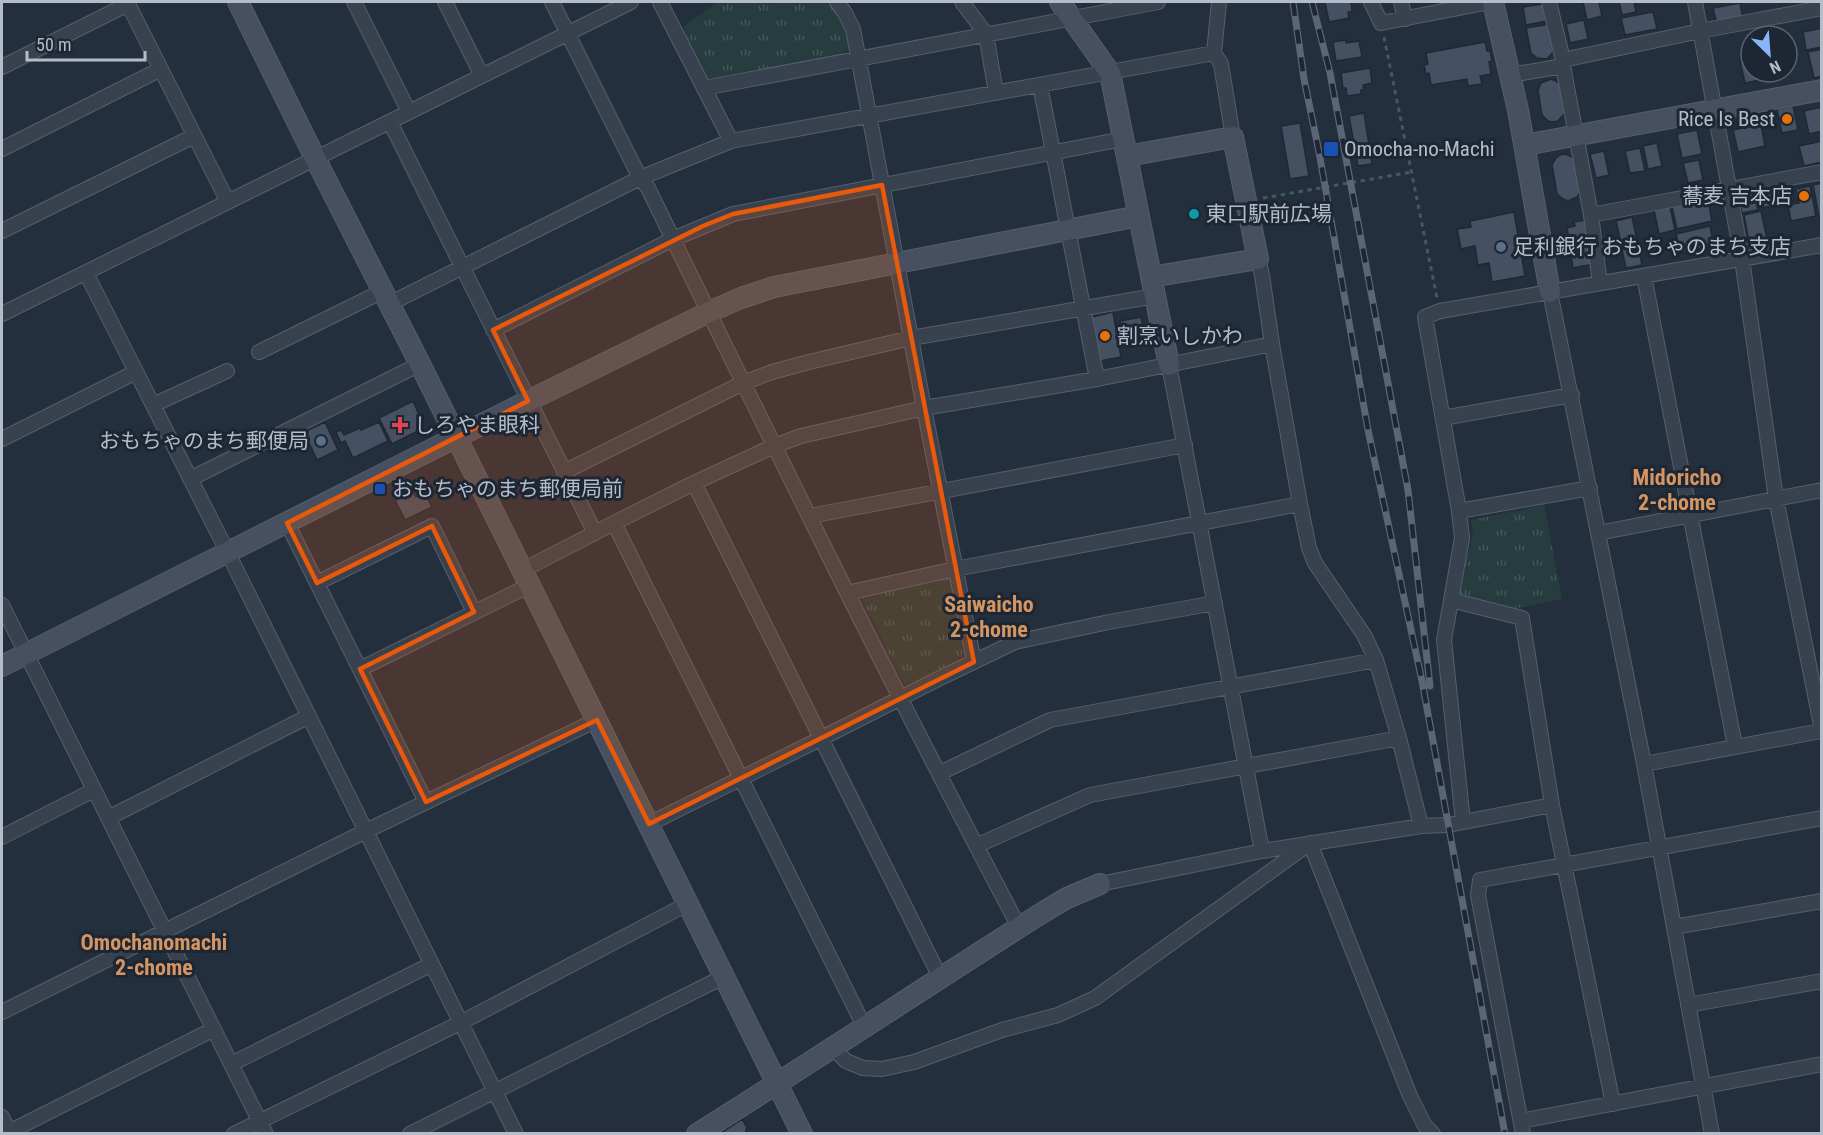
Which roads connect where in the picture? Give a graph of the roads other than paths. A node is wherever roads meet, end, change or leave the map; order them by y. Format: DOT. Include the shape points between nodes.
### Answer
graph roads {
  1 [pos="238,2"];
  2 [pos="354,2"];
  3 [pos="446,2"];
  4 [pos="552,2"];
  5 [pos="631,2"];
  6 [pos="660,2"];
  7 [pos="837,2"];
  8 [pos="962,2"];
  9 [pos="1060,2"];
  10 [pos="1158,2"];
  11 [pos="1219,2"];
  12 [pos="1371,2"];
  13 [pos="1401,2"];
  14 [pos="1492,2"];
  15 [pos="1549,2"];
  16 [pos="1695,2"];
  17 [pos="127,3"];
  18 [pos="1821,8"];
  19 [pos="1072,18"];
  20 [pos="1405,19"];
  21 [pos="1700,31"];
  22 [pos="568,33"];
  23 [pos="986,34"];
  24 [pos="1214,53"];
  25 [pos="858,58"];
  26 [pos="1563,63"];
  27 [pos="2,67"];
  28 [pos="161,69"];
  29 [pos="1110,73"];
  30 [pos="1511,75"];
  31 [pos="482,76"];
  32 [pos="1040,85"];
  33 [pos="704,88"];
  34 [pos="1821,90"];
  35 [pos="996,93"];
  36 [pos="1715,111"];
  37 [pos="409,112"];
  38 [pos="869,115"];
  39 [pos="390,122"];
  40 [pos="194,136"];
  41 [pos="1575,136"];
  42 [pos="1233,137"];
  43 [pos="730,141"];
  44 [pos="1525,145"];
  45 [pos="1125,147"];
  46 [pos="2,149"];
  47 [pos="1053,153"];
  48 [pos="315,158"];
  49 [pos="1821,172"];
  50 [pos="640,178"];
  51 [pos="882,185"];
  52 [pos="1730,189"];
  53 [pos="228,202"];
  54 [pos="1591,215"];
  55 [pos="1139,216"];
  56 [pos="1068,230"];
  57 [pos="2,231"];
  58 [pos="673,239"];
  59 [pos="1821,248"];
  60 [pos="1258,259"];
  61 [pos="1742,259"];
  62 [pos="897,264"];
  63 [pos="463,268"];
  64 [pos="86,273"];
  65 [pos="1644,276"];
  66 [pos="1600,283"];
  67 [pos="1153,286"];
  68 [pos="1550,292"];
  69 [pos="386,298"];
  70 [pos="1083,308"];
  71 [pos="709,312"];
  72 [pos="2,315"];
  73 [pos="493,330"];
  74 [pos="911,338"];
  75 [pos="1272,344"];
  76 [pos="259,352"];
  77 [pos="420,364"];
  78 [pos="1169,365"];
  79 [pos="227,371"];
  80 [pos="136,372"];
  81 [pos="1097,379"];
  82 [pos="744,383"];
  83 [pos="1572,395"];
  84 [pos="528,401"];
  85 [pos="153,405"];
  86 [pos="924,408"];
  87 [pos="1443,418"];
  88 [pos="456,437"];
  89 [pos="2,439"];
  90 [pos="1185,445"];
  91 [pos="774,446"];
  92 [pos="564,472"];
  93 [pos="190,478"];
  94 [pos="694,483"];
  95 [pos="1590,488"];
  96 [pos="1821,490"];
  97 [pos="940,491"];
  98 [pos="1776,499"];
  99 [pos="1300,504"];
  100 [pos="1459,511"];
  101 [pos="1690,514"];
  102 [pos="810,516"];
  103 [pos="287,523"];
  104 [pos="614,523"];
  105 [pos="1200,523"];
  106 [pos="595,532"];
  107 [pos="1599,533"];
  108 [pos="228,552"];
  109 [pos="955,569"];
  110 [pos="526,578"];
  111 [pos="317,583"];
  112 [pos="848,592"];
  113 [pos="1451,600"];
  114 [pos="1215,603"];
  115 [pos="2,605"];
  116 [pos="474,612"];
  117 [pos="26,654"];
  118 [pos="1376,660"];
  119 [pos="974,662"];
  120 [pos="2,666"];
  121 [pos="360,669"];
  122 [pos="1231,687"];
  123 [pos="902,698"];
  124 [pos="309,716"];
  125 [pos="597,720"];
  126 [pos="1821,730"];
  127 [pos="1399,738"];
  128 [pos="820,739"];
  129 [pos="1735,746"];
  130 [pos="1644,764"];
  131 [pos="1246,767"];
  132 [pos="940,773"];
  133 [pos="741,778"];
  134 [pos="94,790"];
  135 [pos="426,802"];
  136 [pos="1552,805"];
  137 [pos="108,818"];
  138 [pos="1821,818"];
  139 [pos="1463,822"];
  140 [pos="648,824"];
  141 [pos="1421,826"];
  142 [pos="366,831"];
  143 [pos="2,837"];
  144 [pos="1310,843"];
  145 [pos="976,846"];
  146 [pos="1659,847"];
  147 [pos="1262,851"];
  148 [pos="1563,865"];
  149 [pos="1100,884"];
  150 [pos="1821,902"];
  151 [pos="689,903"];
  152 [pos="1019,927"];
  153 [pos="1674,927"];
  154 [pos="165,932"];
  155 [pos="432,964"];
  156 [pos="725,976"];
  157 [pos="940,977"];
  158 [pos="1821,981"];
  159 [pos="1688,1005"];
  160 [pos="2,1012"];
  161 [pos="462,1023"];
  162 [pos="864,1026"];
  163 [pos="214,1029"];
  164 [pos="833,1048"];
  165 [pos="231,1064"];
  166 [pos="1821,1064"];
  167 [pos="777,1084"];
  168 [pos="1703,1086"];
  169 [pos="495,1092"];
  170 [pos="1613,1104"];
  171 [pos="2,1117"];
  172 [pos="259,1121"];
  173 [pos="1522,1127"];
  174 [pos="9,1133"];
  175 [pos="234,1134"];
  176 [pos="266,1134"];
  177 [pos="410,1134"];
  178 [pos="516,1134"];
  179 [pos="697,1134"];
  180 [pos="802,1134"];
  181 [pos="1433,1134"];
  182 [pos="1712,1134"];
  1 -- 48 [label="street"];
  2 -- 37 [label="street"];
  3 -- 31 [label="street"];
  4 -- 22 [label="street"];
  5 -- 22 [label="street"];
  6 -- 33 [label="street"];
  7 -- 25 [label="street" via="853,29"];
  8 -- 23 [label="street"];
  9 -- 19 [label="street"];
  10 -- 19 [label="street"];
  11 -- 24 [label="street"];
  12 -- 20 [label="street" via="1381,23"];
  13 -- 20 [label="street"];
  14 -- 20 [label="street"];
  14 -- 30 [label="street"];
  15 -- 26 [label="street"];
  16 -- 21 [label="street"];
  17 -- 27 [label="street"];
  17 -- 28 [label="street"];
  18 -- 21 [label="street"];
  19 -- 23 [label="street"];
  19 -- 29 [label="street"];
  21 -- 26 [label="street"];
  21 -- 36 [label="street"];
  22 -- 31 [label="street"];
  22 -- 50 [label="street"];
  23 -- 25 [label="street"];
  23 -- 35 [label="street"];
  24 -- 29 [label="street"];
  24 -- 42 [label="street" via="1221,64"];
  25 -- 33 [label="street"];
  25 -- 38 [label="street"];
  26 -- 30 [label="street"];
  26 -- 41 [label="street"];
  28 -- 40 [label="street"];
  28 -- 46 [label="street"];
  29 -- 32 [label="street"];
  29 -- 45 [label="street"];
  30 -- 44 [label="street"];
  31 -- 37 [label="street"];
  32 -- 35 [label="street"];
  32 -- 47 [label="street"];
  33 -- 43 [label="street"];
  34 -- 36 [label="street"];
  35 -- 38 [label="street"];
  36 -- 41 [label="street"];
  36 -- 52 [label="street"];
  37 -- 39 [label="street"];
  38 -- 43 [label="street"];
  38 -- 51 [label="street"];
  39 -- 48 [label="street"];
  39 -- 63 [label="street"];
  40 -- 53 [label="street"];
  40 -- 57 [label="street"];
  41 -- 44 [label="street"];
  41 -- 54 [label="street"];
  42 -- 45 [label="street"];
  42 -- 60 [label="street"];
  43 -- 50 [label="street"];
  44 -- 68 [label="street"];
  45 -- 47 [label="street"];
  45 -- 55 [label="street"];
  47 -- 51 [label="street"];
  47 -- 56 [label="street"];
  48 -- 53 [label="street"];
  48 -- 69 [label="street"];
  49 -- 52 [label="street"];
  50 -- 58 [label="street"];
  50 -- 63 [label="street"];
  51 -- 58 [label="street" via="733,214"];
  51 -- 62 [label="street"];
  52 -- 54 [label="street"];
  52 -- 61 [label="street"];
  53 -- 64 [label="street"];
  54 -- 66 [label="street"];
  55 -- 56 [label="street"];
  55 -- 67 [label="street"];
  56 -- 62 [label="street"];
  56 -- 70 [label="street"];
  58 -- 71 [label="street"];
  58 -- 73 [label="street"];
  59 -- 61 [label="street"];
  60 -- 67 [label="street"];
  60 -- 75 [label="street"];
  61 -- 65 [label="street"];
  61 -- 98 [label="street"];
  62 -- 71 [label="street" via="774,287"];
  62 -- 74 [label="street"];
  63 -- 69 [label="street"];
  63 -- 73 [label="street"];
  64 -- 72 [label="street"];
  64 -- 80 [label="street"];
  65 -- 66 [label="street"];
  65 -- 101 [label="street"];
  66 -- 68 [label="street"];
  67 -- 70 [label="street"];
  67 -- 78 [label="street"];
  68 -- 83 [label="street"];
  68 -- 87 [label="street" via="1425,317"];
  69 -- 76 [label="street"];
  69 -- 77 [label="street"];
  70 -- 74 [label="street"];
  70 -- 81 [label="street"];
  71 -- 82 [label="street"];
  71 -- 84 [label="street"];
  73 -- 84 [label="street"];
  74 -- 82 [label="street" via="809,362"];
  74 -- 86 [label="street"];
  75 -- 78 [label="street"];
  75 -- 99 [label="street"];
  77 -- 88 [label="street"];
  77 -- 93 [label="street"];
  78 -- 81 [label="street"];
  78 -- 90 [label="street"];
  79 -- 85 [label="street"];
  80 -- 85 [label="street"];
  80 -- 89 [label="street"];
  81 -- 86 [label="street"];
  82 -- 91 [label="street"];
  82 -- 92 [label="street"];
  83 -- 87 [label="street"];
  83 -- 95 [label="street"];
  84 -- 88 [label="street"];
  84 -- 92 [label="street"];
  85 -- 93 [label="street"];
  86 -- 91 [label="street" via="839,426"];
  86 -- 97 [label="street"];
  87 -- 100 [label="street"];
  88 -- 103 [label="street"];
  88 -- 110 [label="street"];
  90 -- 97 [label="street"];
  90 -- 105 [label="street"];
  91 -- 94 [label="street"];
  91 -- 102 [label="street"];
  92 -- 106 [label="street"];
  93 -- 108 [label="street"];
  94 -- 104 [label="street"];
  94 -- 128 [label="street"];
  95 -- 100 [label="street"];
  95 -- 107 [label="street"];
  96 -- 98 [label="street"];
  97 -- 102 [label="street"];
  97 -- 109 [label="street"];
  98 -- 101 [label="street"];
  98 -- 126 [label="street"];
  99 -- 105 [label="street"];
  99 -- 118 [label="street" via="1315,562 1364,635"];
  100 -- 113 [label="street" via="1462,538"];
  101 -- 107 [label="street"];
  101 -- 129 [label="street"];
  102 -- 112 [label="street"];
  103 -- 108 [label="street"];
  103 -- 111 [label="street"];
  104 -- 106 [label="street"];
  104 -- 133 [label="street"];
  105 -- 109 [label="street"];
  105 -- 114 [label="street"];
  106 -- 110 [label="street"];
  107 -- 130 [label="street"];
  108 -- 117 [label="street"];
  108 -- 124 [label="street"];
  109 -- 112 [label="street"];
  109 -- 119 [label="street"];
  110 -- 116 [label="street"];
  110 -- 125 [label="street"];
  111 -- 116 [label="street" via="432,526"];
  111 -- 121 [label="street"];
  112 -- 123 [label="street"];
  113 -- 136 [label="street" via="1522,618"];
  113 -- 139 [label="street" via="1443,640"];
  114 -- 119 [label="street" via="1015,642"];
  114 -- 122 [label="street"];
  115 -- 117 [label="street"];
  116 -- 121 [label="street"];
  117 -- 120 [label="street"];
  117 -- 134 [label="street"];
  118 -- 122 [label="street"];
  118 -- 127 [label="street"];
  119 -- 123 [label="street"];
  121 -- 135 [label="street"];
  122 -- 131 [label="street"];
  122 -- 132 [label="street" via="1050,720"];
  123 -- 128 [label="street"];
  123 -- 132 [label="street"];
  124 -- 137 [label="street"];
  124 -- 142 [label="street"];
  125 -- 135 [label="street"];
  125 -- 140 [label="street"];
  126 -- 129 [label="street"];
  127 -- 131 [label="street"];
  127 -- 141 [label="street"];
  128 -- 133 [label="street"];
  128 -- 157 [label="street"];
  129 -- 130 [label="street"];
  130 -- 146 [label="street"];
  131 -- 145 [label="street" via="1090,795"];
  131 -- 147 [label="street"];
  132 -- 145 [label="street"];
  133 -- 140 [label="street"];
  133 -- 162 [label="street"];
  134 -- 137 [label="street"];
  134 -- 143 [label="street"];
  135 -- 142 [label="street"];
  136 -- 139 [label="street"];
  136 -- 148 [label="street"];
  137 -- 154 [label="street"];
  138 -- 146 [label="street"];
  139 -- 141 [label="street"];
  140 -- 151 [label="street"];
  141 -- 144 [label="street"];
  142 -- 154 [label="street"];
  142 -- 155 [label="street"];
  144 -- 147 [label="street"];
  144 -- 164 [label="street" via="1095,998 1058,1016 882,1069 863,1068 846,1061"];
  144 -- 181 [label="street" via="1410,1096"];
  145 -- 152 [label="street"];
  146 -- 148 [label="street"];
  146 -- 153 [label="street"];
  147 -- 149 [label="street"];
  148 -- 170 [label="street"];
  148 -- 173 [label="street" via="1480,880 1478,895"];
  149 -- 152 [label="street" via="1067,898"];
  150 -- 153 [label="street"];
  151 -- 156 [label="street"];
  151 -- 161 [label="street"];
  152 -- 157 [label="street"];
  153 -- 159 [label="street"];
  154 -- 160 [label="street"];
  154 -- 163 [label="street"];
  155 -- 161 [label="street"];
  155 -- 165 [label="street"];
  156 -- 167 [label="street"];
  156 -- 169 [label="street"];
  157 -- 162 [label="street"];
  158 -- 159 [label="street"];
  159 -- 168 [label="street"];
  161 -- 169 [label="street"];
  161 -- 172 [label="street"];
  162 -- 164 [label="street"];
  163 -- 165 [label="street"];
  163 -- 174 [label="street"];
  164 -- 167 [label="street"];
  165 -- 172 [label="street"];
  166 -- 168 [label="street"];
  167 -- 179 [label="street"];
  167 -- 180 [label="street"];
  168 -- 170 [label="street"];
  168 -- 182 [label="street"];
  169 -- 177 [label="street"];
  169 -- 178 [label="street"];
  170 -- 173 [label="street"];
  171 -- 174 [label="street"];
  172 -- 175 [label="street"];
  172 -- 176 [label="street"];
}
